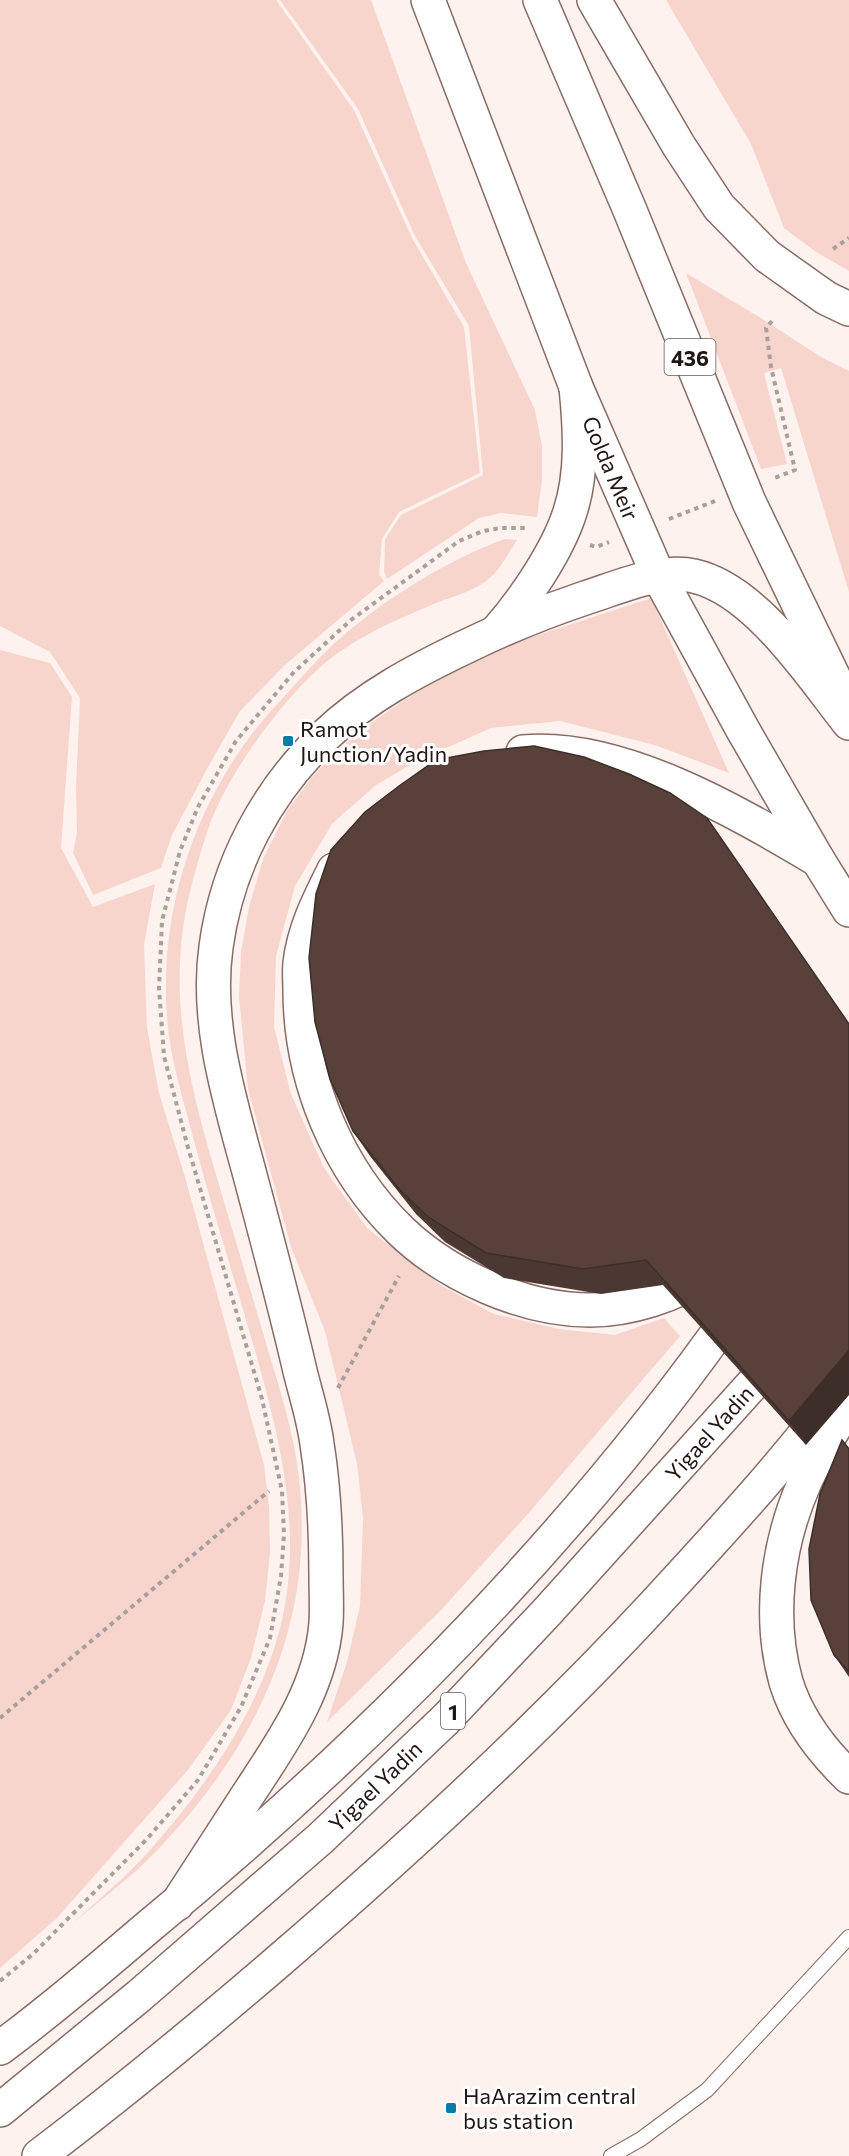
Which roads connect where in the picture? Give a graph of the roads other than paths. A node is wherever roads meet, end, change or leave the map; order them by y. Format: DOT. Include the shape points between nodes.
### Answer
graph roads {
  1 [pos="428,0"];
  2 [pos="540,0"];
  3 [pos="594,0"];
  4 [pos="849,309"];
  5 [pos="576,387"];
  6 [pos="658,575"];
  7 [pos="496,632"];
  8 [pos="849,709"];
  9 [pos="849,723"];
  10 [pos="489,755"];
  11 [pos="348,849"];
  12 [pos="818,860"];
  13 [pos="849,909"];
  14 [pos="795,1330"];
  15 [pos="849,1377"];
  16 [pos="849,1404"];
  17 [pos="849,1777"];
  18 [pos="177,1904"];
  19 [pos="849,1937"];
  20 [pos="0,2048"];
  21 [pos="0,2110"];
  22 [pos="39,2156"];
  23 [pos="611,2156"];
  1 -- 5 [label="main road, Golda Meir"];
  2 -- 8 [label="main road, 436" via="749,502"];
  3 -- 4 [label="main road" via="719,207 767,256 826,298"];
  5 -- 6 [label="main road, Golda Meir"];
  5 -- 7 [label="main road" via="578,461 570,512 531,587"];
  6 -- 7 [label="main road"];
  6 -- 9 [label="main road" via="697,576 742,600 779,634"];
  6 -- 12 [label="main road, Golda Meir"];
  7 -- 18 [label="main road" via="384,691 328,732 285,781 254,828 226,896 215,950 214,999 220,1051 317,1440 326,1513 326,1624 316,1674 298,1716"];
  10 -- 12 [label="main road" via="534,751 580,754 630,767 711,800"];
  11 -- 18 [label="main road" via="312,913 300,963 300,1015 317,1099 337,1143 362,1186 401,1231 438,1261 478,1284 535,1304 589,1310 638,1304 696,1282 742,1271 680,1384 534,1560 372,1729"];
  12 -- 13 [label="main road, Golda Meir"];
  14 -- 21 [label="main road, Yigael Yadin / 1" via="761,1376 446,1719 321,1838 140,1996"];
  15 -- 22 [label="main road" via="757,1494 590,1674 470,1791 250,1986"];
  16 -- 17 [label="main road" via="804,1484 790,1522 781,1555 777,1602 778,1642 787,1683 805,1724"];
  18 -- 20 [label="main road"];
  19 -- 23 [label="lane" via="707,2090"];
}
